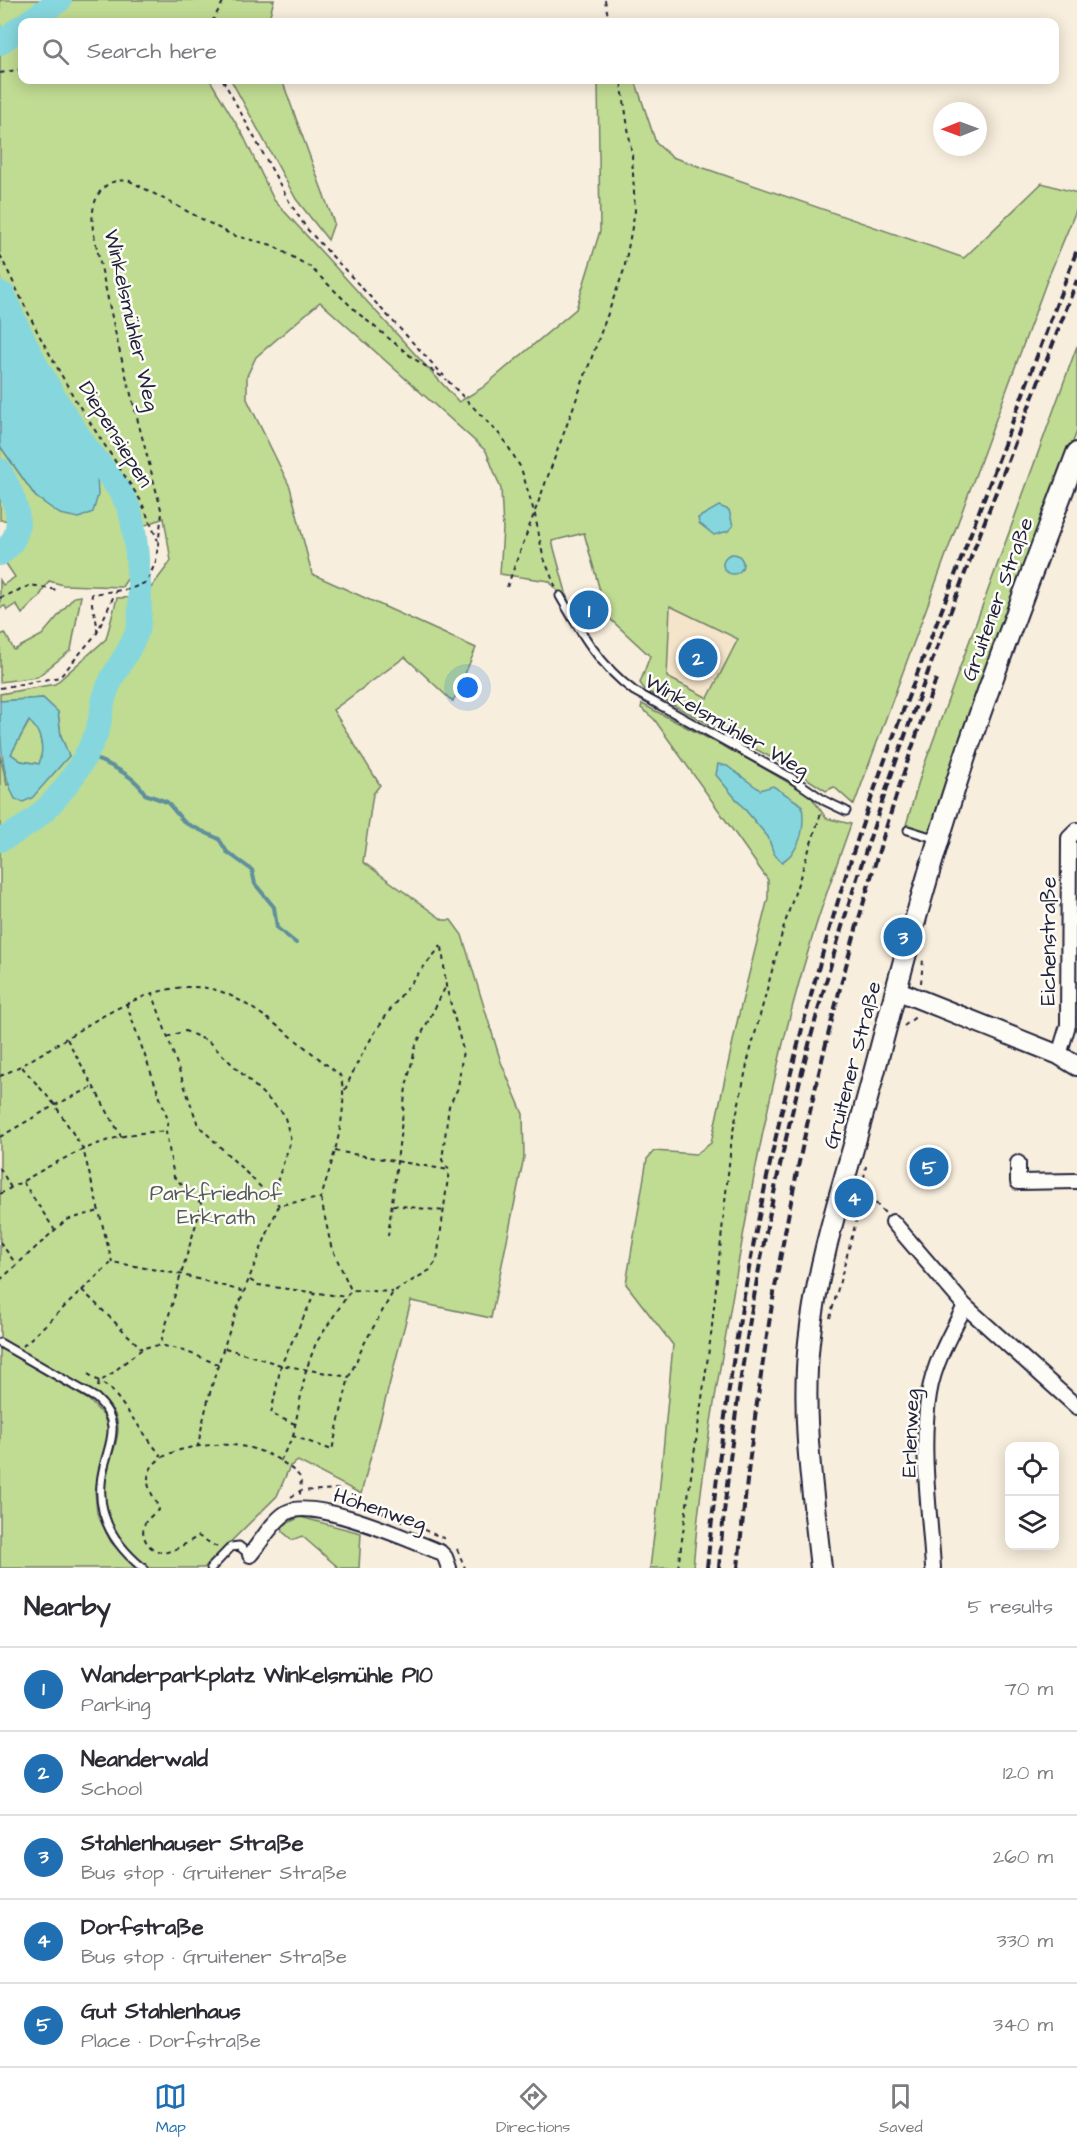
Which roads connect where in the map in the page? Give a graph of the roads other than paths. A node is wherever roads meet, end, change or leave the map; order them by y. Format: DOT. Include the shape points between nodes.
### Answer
graph roads {
  1 [pos="1077,453"];
  2 [pos="560,596"];
  3 [pos="846,811"];
  4 [pos="908,830"];
  5 [pos="1077,830"];
  6 [pos="939,840"];
  7 [pos="1073,950"];
  8 [pos="896,990"];
  9 [pos="1059,1055"];
  10 [pos="1077,1066"];
  11 [pos="1018,1163"];
  12 [pos="1077,1181"];
  13 [pos="893,1222"];
  14 [pos="965,1306"];
  15 [pos="0,1343"];
  16 [pos="1077,1407"];
  17 [pos="250,1555"];
  18 [pos="143,1568"];
  19 [pos="211,1568"];
  20 [pos="449,1568"];
  21 [pos="821,1568"];
  22 [pos="933,1568"];
  1 -- 6 [label="main road, Gruitener Straße" via="988,693"];
  2 -- 3 [label="lane, Winkelsmühler Weg" via="599,660 616,678"];
  4 -- 6 [label="lane"];
  5 -- 7 [label="street, Eichenstraße" via="1069,838"];
  6 -- 8 [label="main road, Gruitener Straße"];
  7 -- 9 [label="street, Eichenstraße" via="1068,1025"];
  8 -- 9 [label="street"];
  8 -- 21 [label="main road, Gruitener Straße" via="826,1251 809,1342 807,1433"];
  9 -- 10 [label="street"];
  11 -- 12 [label="street" via="1018,1182"];
  13 -- 14 [label="street"];
  14 -- 16 [label="street"];
  14 -- 22 [label="street, Erlenweg" via="943,1349 928,1394 926,1440"];
  15 -- 18 [label="lane" via="96,1398 108,1411 112,1427 101,1483 102,1509 116,1541"];
  17 -- 19 [label="lane, Höhenweg" via="237,1546 224,1552"];
  17 -- 20 [label="street, Höhenweg" via="284,1514 301,1509 351,1518 440,1552"];
}
